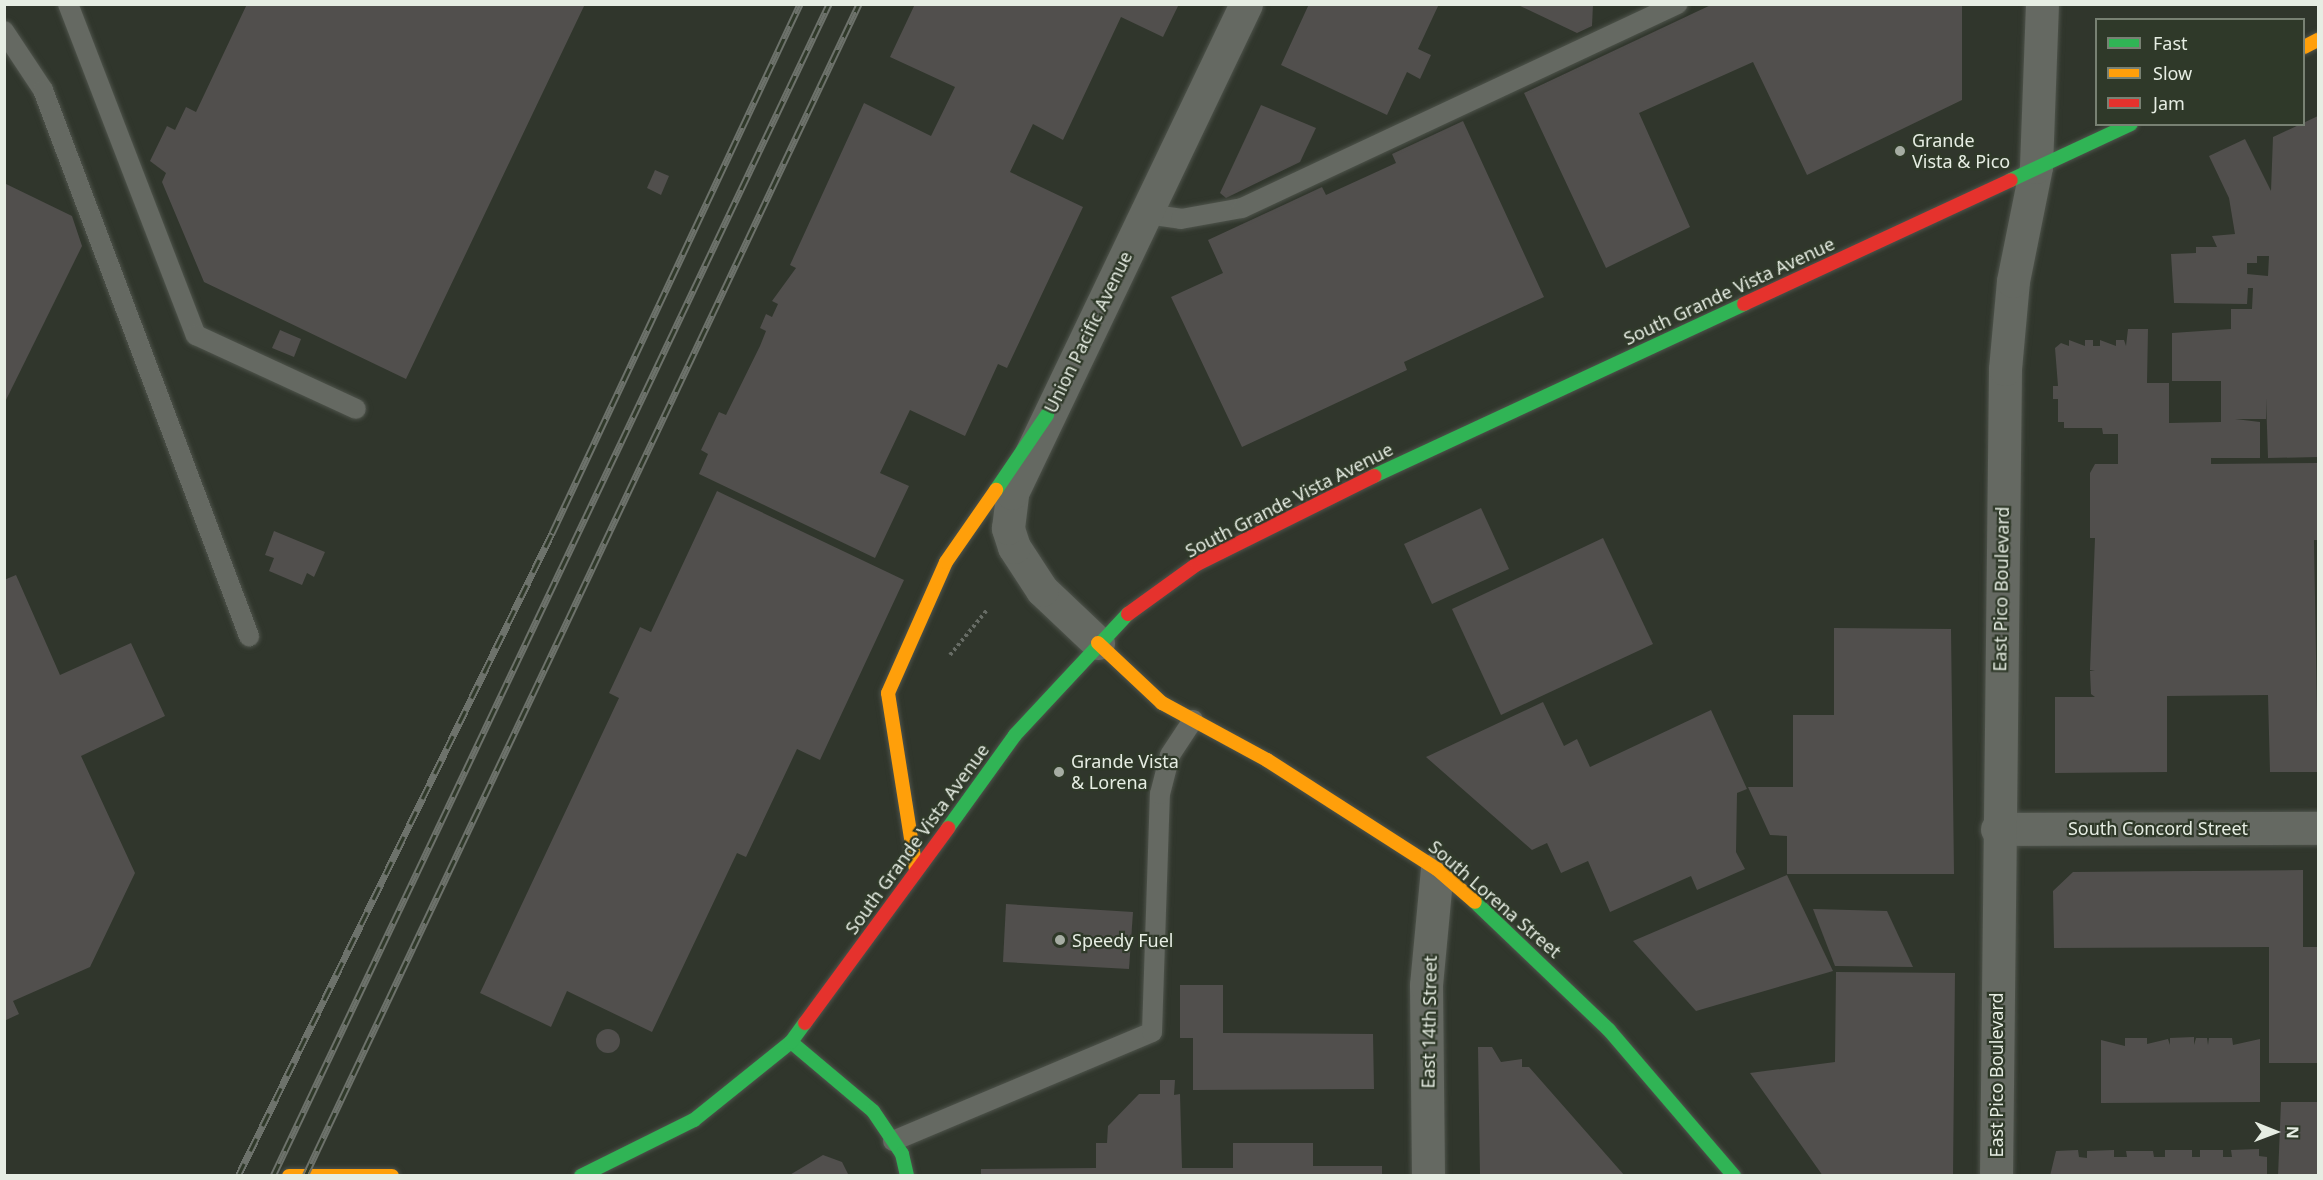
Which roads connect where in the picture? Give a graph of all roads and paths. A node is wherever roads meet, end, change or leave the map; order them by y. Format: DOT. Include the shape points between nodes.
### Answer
graph roads {
  1 [pos="68,4"];
  2 [pos="1246,4"];
  3 [pos="1678,4"];
  4 [pos="2042,4"];
  5 [pos="4,31"];
  6 [pos="2319,40"];
  7 [pos="2305,47"];
  8 [pos="2128,126"];
  9 [pos="2036,167"];
  10 [pos="1147,214"];
  11 [pos="356,409"];
  12 [pos="1047,415"];
  13 [pos="249,636"];
  14 [pos="1098,643"];
  15 [pos="1193,720"];
  16 [pos="2319,828"];
  17 [pos="1997,829"];
  18 [pos="1437,869"];
  19 [pos="916,870"];
  20 [pos="792,1042"];
  21 [pos="893,1141"];
  22 [pos="611,1170"];
  23 [pos="289,1176"];
  24 [pos="392,1176"];
  25 [pos="580,1176"];
  26 [pos="907,1176"];
  27 [pos="1428,1176"];
  28 [pos="1734,1176"];
  29 [pos="1996,1176"];
  1 -- 11 [label="lane" via="196,335"];
  2 -- 10 [label="street, Union Pacific Avenue"];
  3 -- 10 [label="lane" via="1242,208 1181,219"];
  4 -- 9 [label="street, East Pico Boulevard"];
  5 -- 13 [label="lane" via="43,90"];
  6 -- 7 [label="main road"];
  8 -- 9 [label="main road, South Grande Vista Avenue"];
  9 -- 14 [label="main road, South Grande Vista Avenue" via="1238,543 1197,564"];
  9 -- 17 [label="street, East Pico Boulevard" via="2013,281 2005,369"];
  10 -- 12 [label="street, Union Pacific Avenue"];
  12 -- 14 [label="street, Union Pacific Avenue" via="1012,493 1008,528 1042,590"];
  12 -- 19 [label="main road" via="946,562 888,693"];
  14 -- 15 [label="main road, South Lorena Street" via="1162,703"];
  14 -- 19 [label="main road, South Grande Vista Avenue" via="1015,735"];
  15 -- 18 [label="main road, South Lorena Street"];
  15 -- 21 [label="lane" via="1170,755 1160,794 1152,1032"];
  16 -- 17 [label="street, South Concord Street"];
  17 -- 29 [label="street, East Pico Boulevard"];
  18 -- 27 [label="street, East 14th Street" via="1426,985"];
  18 -- 28 [label="main road, South Lorena Street" via="1535,954 1609,1030"];
  19 -- 20 [label="main road, South Grande Vista Avenue"];
  20 -- 21 [label="main road" via="873,1111"];
  20 -- 22 [label="main road, South Grande Vista Avenue" via="694,1120"];
  21 -- 26 [label="main road"];
  22 -- 25 [label="main road, South Grande Vista Avenue"];
  23 -- 24 [label="main road"];
}
